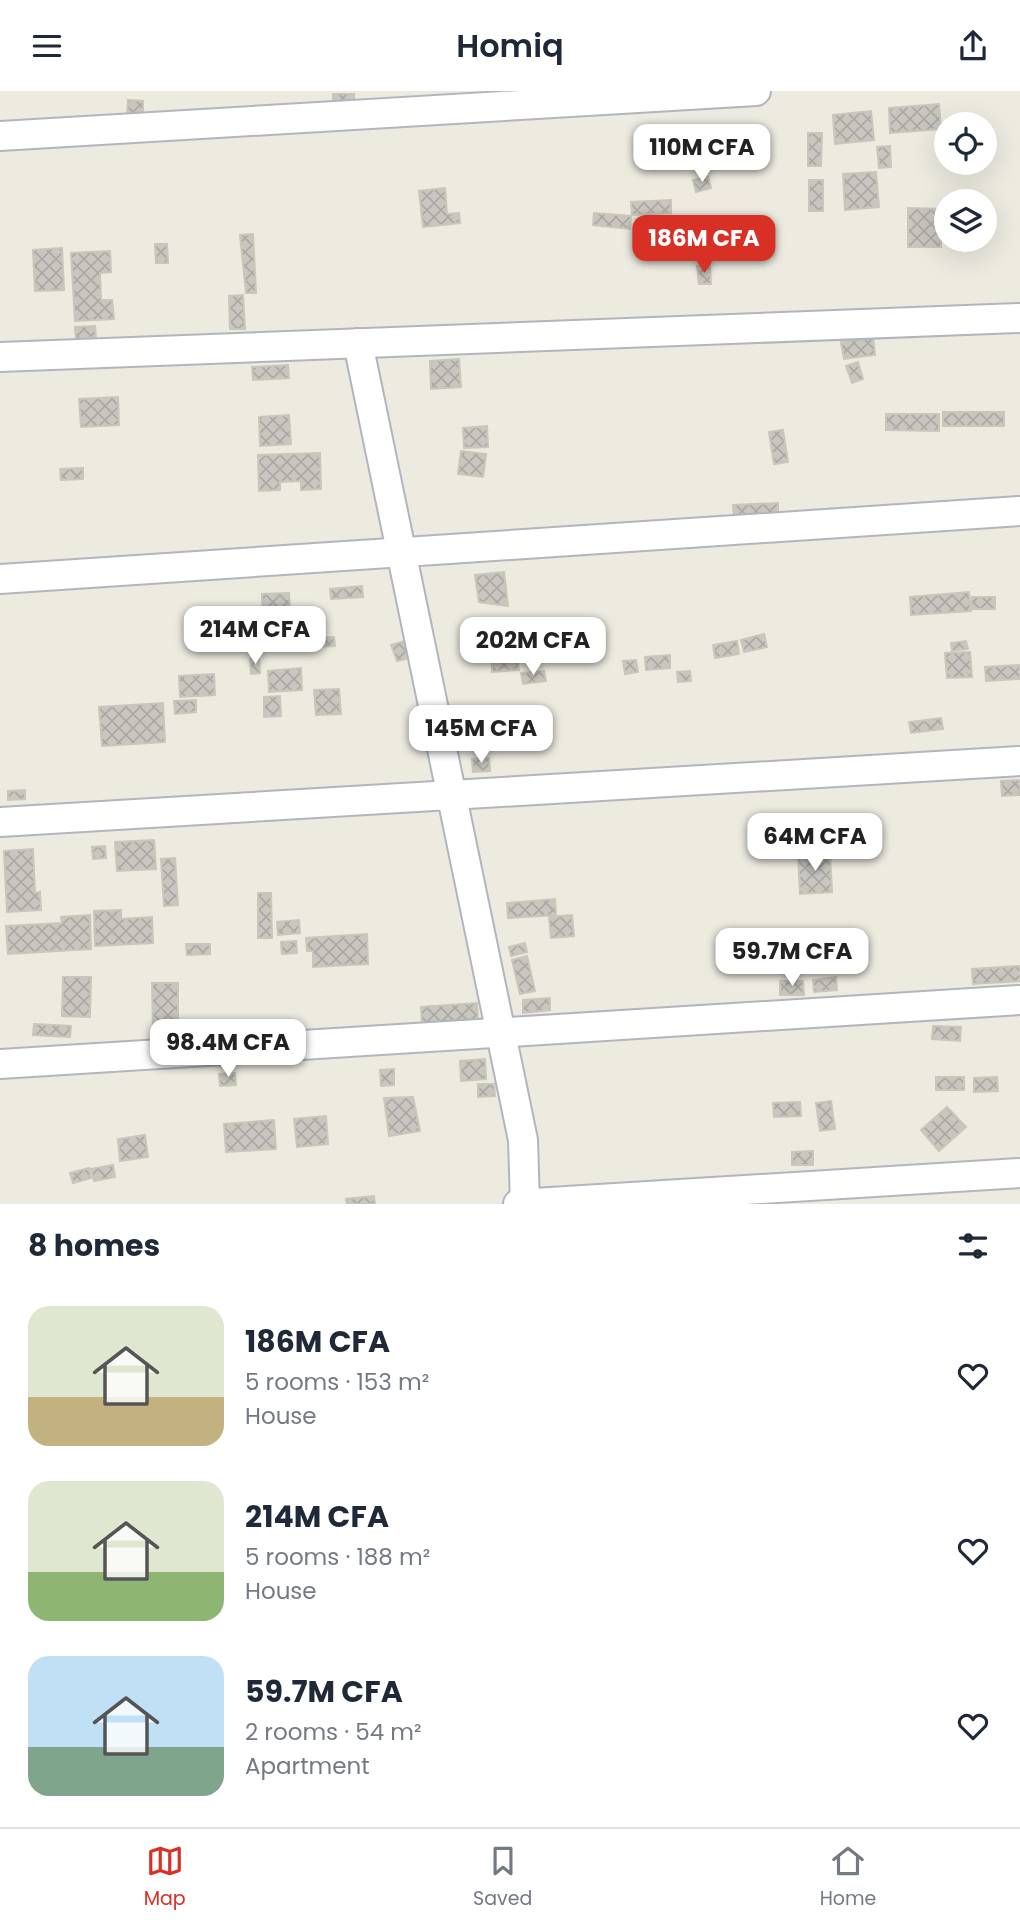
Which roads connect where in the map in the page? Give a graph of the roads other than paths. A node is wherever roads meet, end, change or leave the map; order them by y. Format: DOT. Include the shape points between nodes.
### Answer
graph roads {
  1 [pos="756,91"];
  2 [pos="718,92"];
  3 [pos="508,98"];
  4 [pos="0,137"];
  5 [pos="1020,319"];
  6 [pos="358,343"];
  7 [pos="0,357"];
  8 [pos="1020,511"];
  9 [pos="401,553"];
  10 [pos="0,579"];
  11 [pos="1020,761"];
  12 [pos="451,795"];
  13 [pos="0,823"];
  14 [pos="1020,1000"];
  15 [pos="501,1033"];
  16 [pos="0,1064"];
  17 [pos="1020,1173"];
  18 [pos="518,1204"];
  19 [pos="525,1204"];
  1 -- 2 [label="street"];
  2 -- 3 [label="street"];
  3 -- 4 [label="street"];
  5 -- 6 [label="street"];
  6 -- 7 [label="street"];
  6 -- 9 [label="street"];
  8 -- 9 [label="street"];
  9 -- 10 [label="street"];
  9 -- 12 [label="street"];
  11 -- 12 [label="street"];
  12 -- 13 [label="street"];
  12 -- 15 [label="street"];
  14 -- 15 [label="street"];
  15 -- 16 [label="street"];
  15 -- 19 [label="street" via="523,1140"];
  17 -- 19 [label="street"];
  18 -- 19 [label="street"];
}
